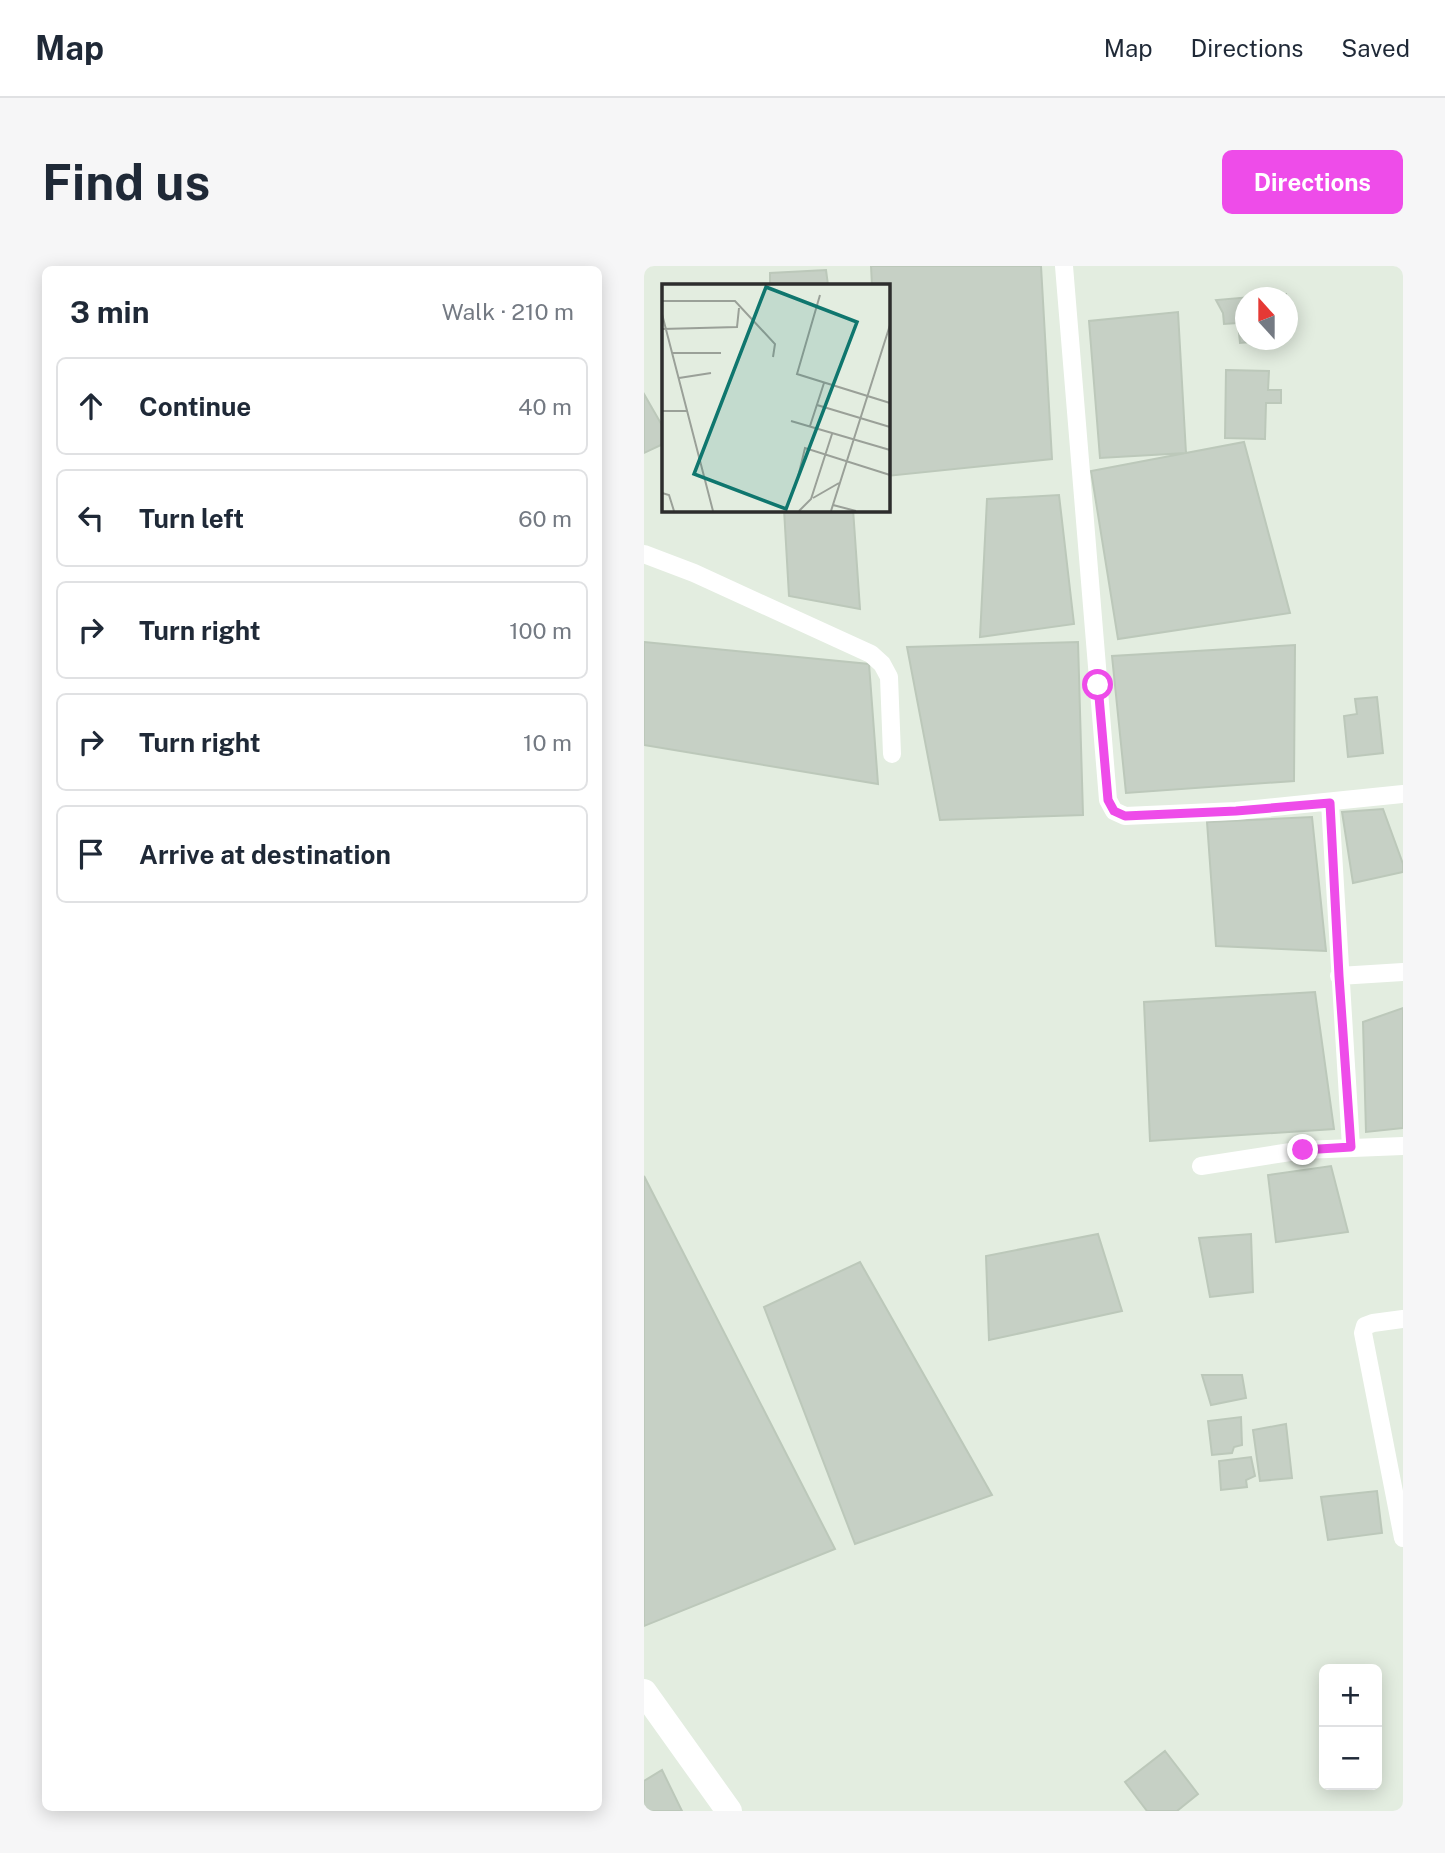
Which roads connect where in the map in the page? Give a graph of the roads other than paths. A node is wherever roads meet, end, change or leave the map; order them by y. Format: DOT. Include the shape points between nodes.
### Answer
graph roads {
  1 [pos="1064,266"];
  2 [pos="644,554"];
  3 [pos="892,754"];
  4 [pos="1403,794"];
  5 [pos="1330,803"];
  6 [pos="1403,972"];
  7 [pos="1339,976"];
  8 [pos="1403,1146"];
  9 [pos="1351,1147"];
  10 [pos="1201,1166"];
  11 [pos="1403,1320"];
  12 [pos="1403,1538"];
  13 [pos="644,1692"];
  14 [pos="729,1811"];
  1 -- 5 [label="street" via="1108,800 1114,811 1125,816"];
  2 -- 3 [label="street" via="871,654 889,677"];
  4 -- 5 [label="street"];
  5 -- 7 [label="street"];
  6 -- 7 [label="street"];
  7 -- 9 [label="street"];
  8 -- 9 [label="street"];
  9 -- 10 [label="street"];
  11 -- 12 [label="street" via="1373,1323 1365,1326 1363,1333"];
  13 -- 14 [label="street"];
}
